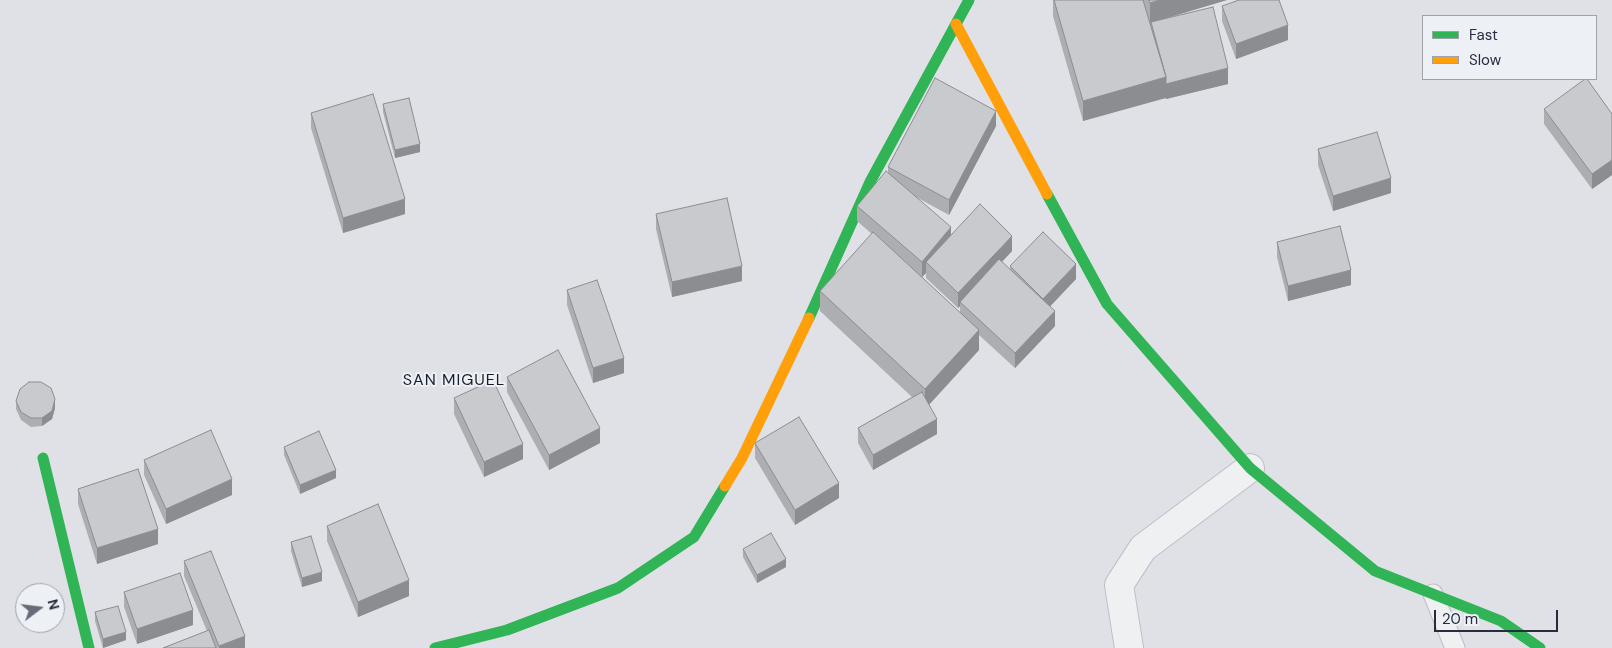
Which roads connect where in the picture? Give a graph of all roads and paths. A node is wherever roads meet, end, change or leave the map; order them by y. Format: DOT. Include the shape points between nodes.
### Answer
graph roads {
  1 [pos="969,0"];
  2 [pos="956,24"];
  3 [pos="43,458"];
  4 [pos="1250,468"];
  5 [pos="1433,594"];
  6 [pos="89,648"];
  7 [pos="435,648"];
  8 [pos="1129,648"];
  9 [pos="1455,648"];
  10 [pos="1540,648"];
  1 -- 2 [label="street"];
  2 -- 4 [label="street" via="1107,304"];
  2 -- 7 [label="street" via="870,182 742,458 694,537 618,588 507,630"];
  3 -- 6 [label="street"];
  4 -- 5 [label="street" via="1375,571"];
  4 -- 8 [label="street" via="1143,548 1119,585"];
  5 -- 9 [label="lane"];
  5 -- 10 [label="street" via="1501,621"];
}
